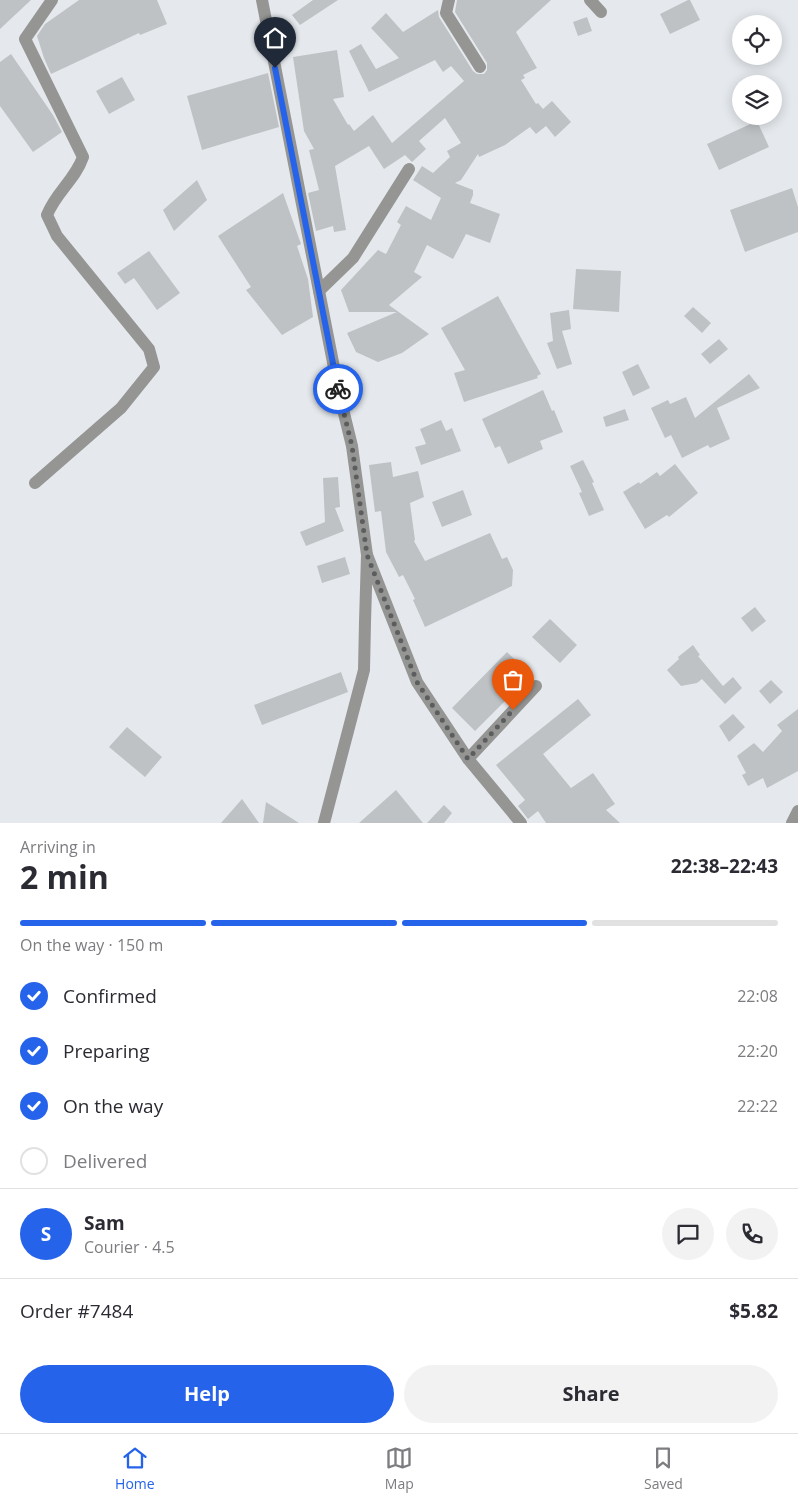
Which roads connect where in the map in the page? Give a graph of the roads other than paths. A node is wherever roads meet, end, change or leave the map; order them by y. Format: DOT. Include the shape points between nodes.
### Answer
graph roads {
  1 [pos="52,0"];
  2 [pos="262,0"];
  3 [pos="449,0"];
  4 [pos="590,0"];
  5 [pos="601,12"];
  6 [pos="480,67"];
  7 [pos="409,169"];
  8 [pos="319,291"];
  9 [pos="34,483"];
  10 [pos="367,555"];
  11 [pos="536,686"];
  12 [pos="468,759"];
  13 [pos="798,811"];
  14 [pos="324,823"];
  15 [pos="521,823"];
  16 [pos="792,823"];
  1 -- 9 [label="street" via="24,39 83,157 79,170 52,202 47,215 57,236 149,349 154,368 121,408"];
  2 -- 8 [label="street"];
  3 -- 6 [label="street" via="446,13"];
  4 -- 5 [label="street"];
  7 -- 8 [label="street" via="353,258"];
  8 -- 10 [label="street" via="338,393 352,446"];
  10 -- 12 [label="street" via="417,682"];
  10 -- 14 [label="street" via="364,670"];
  11 -- 12 [label="street"];
  12 -- 15 [label="street"];
  13 -- 16 [label="street"];
}
